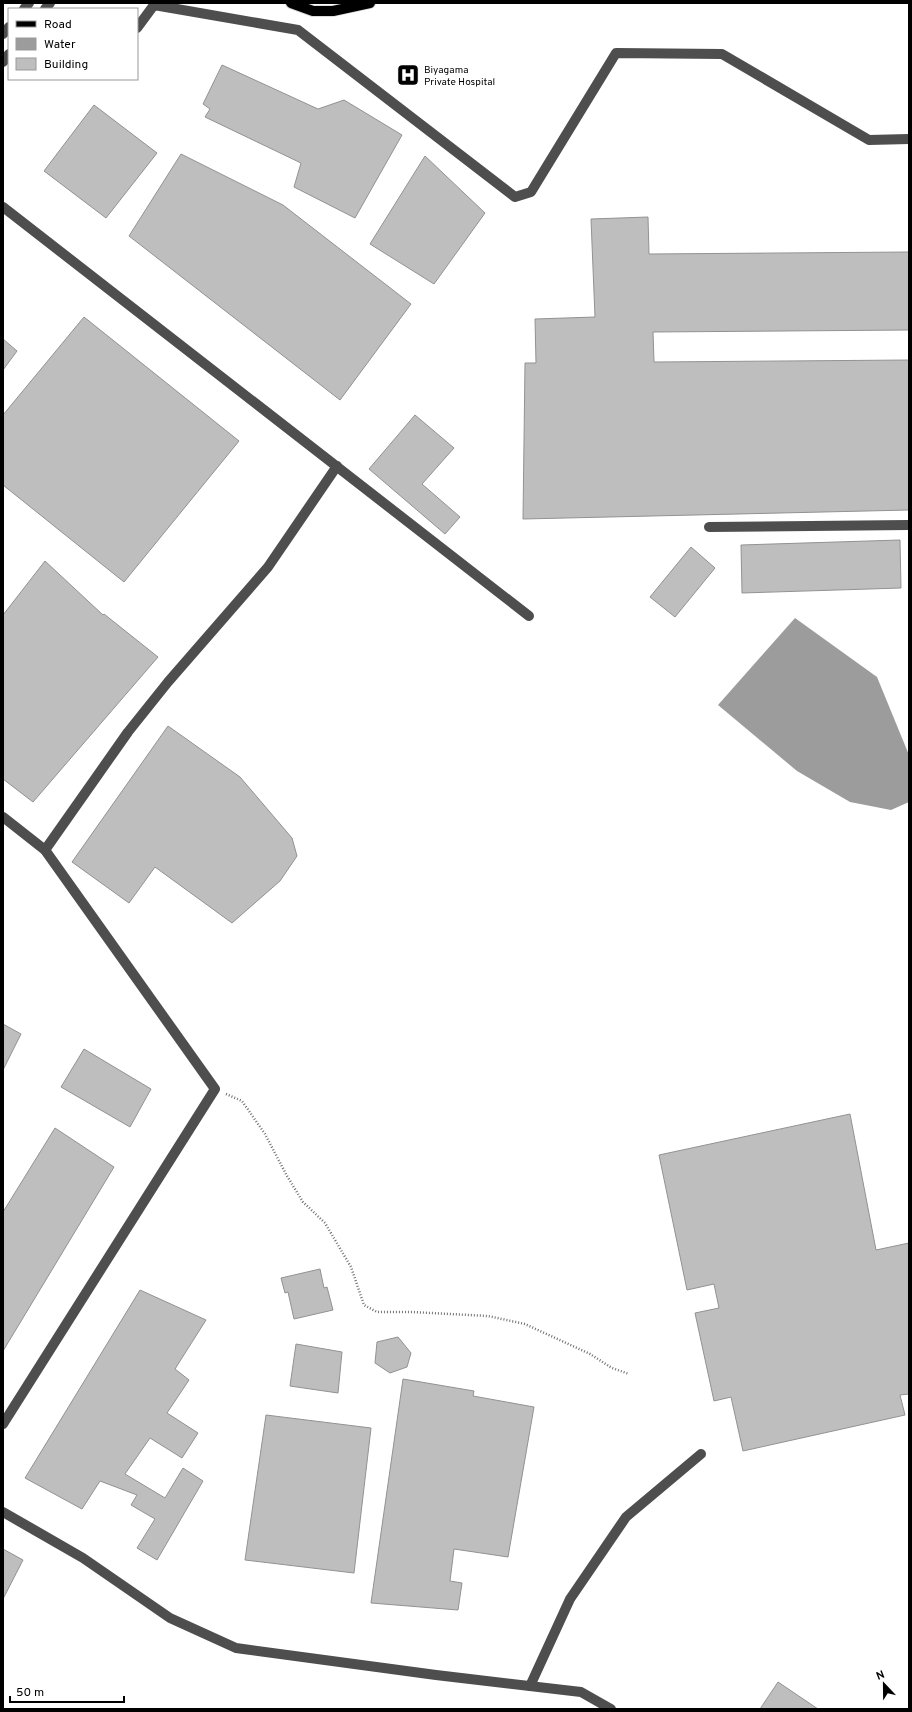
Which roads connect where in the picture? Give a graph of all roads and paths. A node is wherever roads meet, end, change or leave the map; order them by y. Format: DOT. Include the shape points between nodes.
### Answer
graph roads {
  1 [pos="291,3"];
  2 [pos="370,3"];
  3 [pos="138,27"];
  4 [pos="909,138"];
  5 [pos="3,207"];
  6 [pos="337,466"];
  7 [pos="909,525"];
  8 [pos="709,527"];
  9 [pos="529,616"];
  10 [pos="3,817"];
  11 [pos="45,850"];
  12 [pos="215,1089"];
  13 [pos="629,1374"];
  14 [pos="3,1424"];
  15 [pos="700,1454"];
  16 [pos="3,1512"];
  17 [pos="530,1686"];
  18 [pos="611,1709"];
  1 -- 2 [label="main road" via="313,11 333,11"];
  3 -- 4 [label="lane" via="154,5 298,30 515,197 531,192 616,53 722,54 869,140"];
  5 -- 6 [label="lane"];
  6 -- 9 [label="lane"];
  6 -- 11 [label="lane" via="268,567 128,732"];
  7 -- 8 [label="lane"];
  10 -- 11 [label="lane"];
  11 -- 12 [label="lane"];
  12 -- 13 [label="path" via="242,1101 265,1134 303,1202 326,1223 351,1267 364,1305 377,1312 488,1316 525,1324"];
  12 -- 14 [label="lane"];
  15 -- 17 [label="lane" via="626,1517 570,1599"];
  16 -- 17 [label="lane" via="83,1558 170,1618 236,1648"];
  17 -- 18 [label="lane" via="581,1692"];
}
